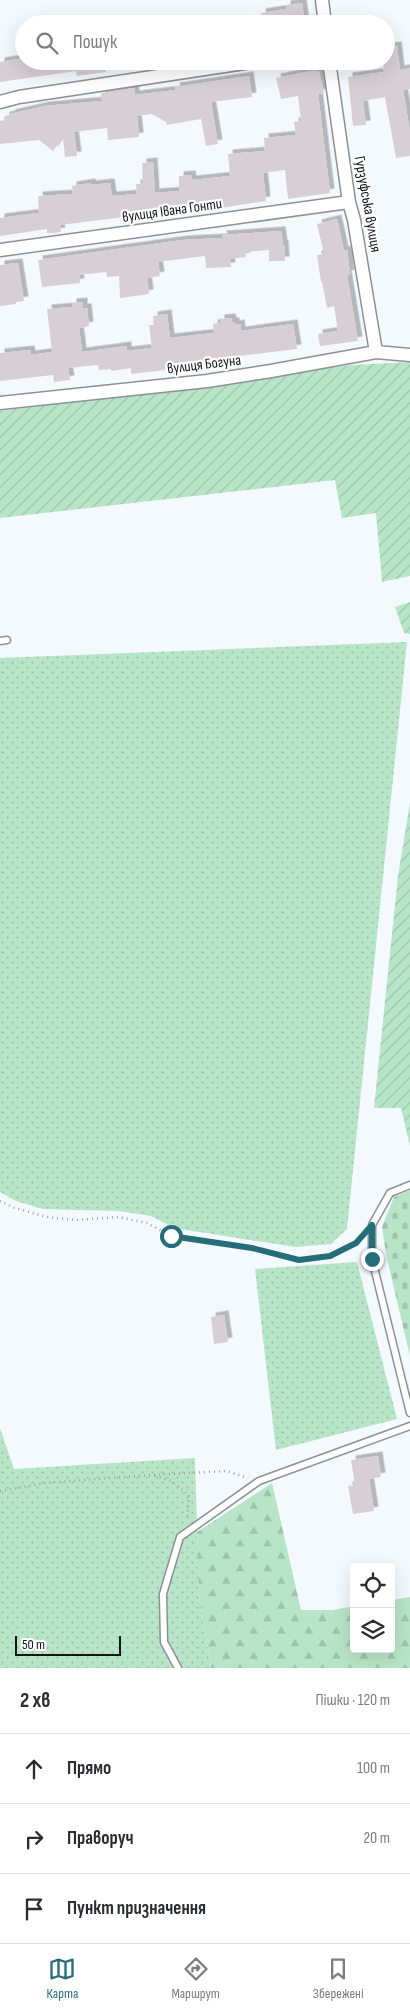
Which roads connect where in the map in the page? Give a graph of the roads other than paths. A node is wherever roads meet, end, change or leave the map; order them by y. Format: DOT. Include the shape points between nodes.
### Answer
graph roads {
  1 [pos="322,0"];
  2 [pos="324,15"];
  3 [pos="198,70"];
  4 [pos="330,70"];
  5 [pos="0,102"];
  6 [pos="349,202"];
  7 [pos="0,250"];
  8 [pos="376,352"];
  9 [pos="410,355"];
  10 [pos="0,403"];
  11 [pos="410,1185"];
  12 [pos="410,1413"];
  13 [pos="410,1426"];
  14 [pos="178,1668"];
  1 -- 2 [label="street"];
  3 -- 5 [label="street"];
  4 -- 6 [label="street, Гурзуфська вулиця"];
  6 -- 7 [label="street, вулиця Івана Гонти"];
  6 -- 8 [label="street, Гурзуфська вулиця"];
  8 -- 9 [label="street, вулиця Богуна"];
  8 -- 10 [label="street, вулиця Богуна" via="207,381"];
  11 -- 12 [label="lane" via="390,1193 372,1225 372,1259"];
  13 -- 14 [label="lane" via="259,1481 180,1537 163,1594 164,1642"];
}
